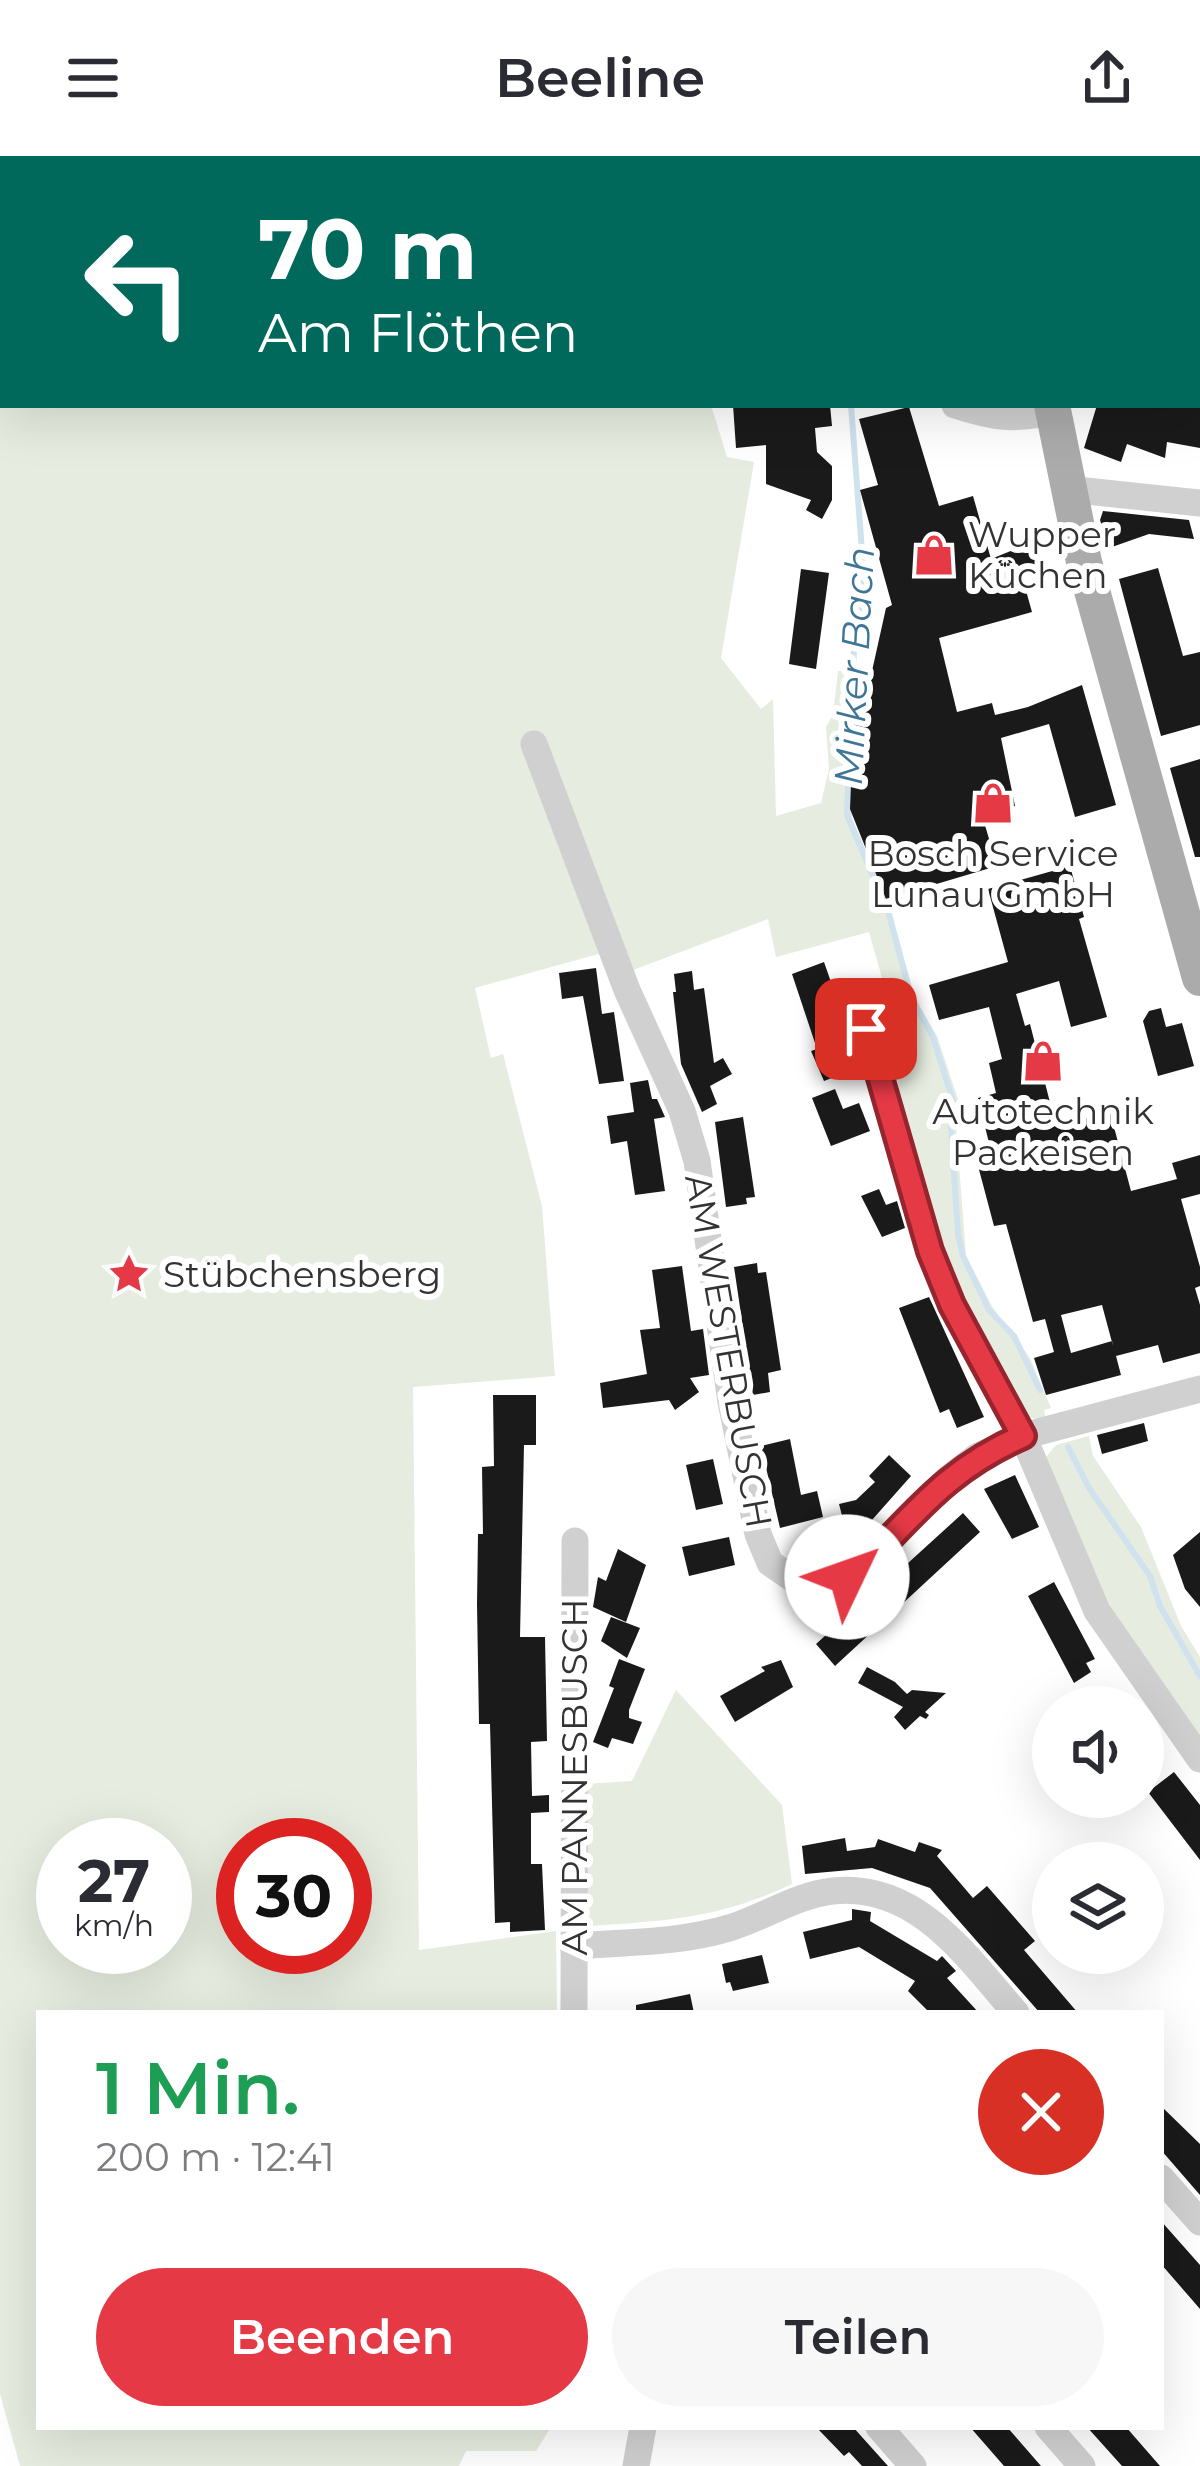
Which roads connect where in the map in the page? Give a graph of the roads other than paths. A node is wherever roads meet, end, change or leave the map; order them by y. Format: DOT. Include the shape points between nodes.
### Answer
graph roads {
  1 [pos="967,408"];
  2 [pos="1052,409"];
  3 [pos="1067,489"];
  4 [pos="1200,503"];
  5 [pos="534,744"];
  6 [pos="1200,978"];
  7 [pos="866,1029"];
  8 [pos="1200,1389"];
  9 [pos="1023,1436"];
  10 [pos="575,1541"];
  11 [pos="1200,1759"];
  12 [pos="573,1946"];
  13 [pos="574,2010"];
  14 [pos="1013,2010"];
  15 [pos="1164,2181"];
  16 [pos="1200,2222"];
  17 [pos="642,2430"];
  18 [pos="882,2430"];
  19 [pos="1051,2430"];
  20 [pos="636,2466"];
  21 [pos="914,2466"];
  22 [pos="1082,2466"];
  1 -- 2 [label="street" via="1014,420"];
  2 -- 3 [label="main road"];
  3 -- 4 [label="street"];
  3 -- 6 [label="main road"];
  5 -- 9 [label="street, AM WESTERBUSCH" via="697,1161 731,1402 770,1563 799,1583 847,1577 949,1478"];
  7 -- 9 [label="street" via="930,1251"];
  8 -- 9 [label="street, AM WESTERBUSCH"];
  9 -- 11 [label="street" via="1096,1611"];
  10 -- 12 [label="street, AM PANNESBUSCH"];
  12 -- 13 [label="street, AM PANNESBUSCH"];
  12 -- 14 [label="street" via="699,1936 833,1891 866,1894 924,1915"];
  15 -- 16 [label="street"];
  17 -- 20 [label="street"];
  18 -- 21 [label="street"];
  19 -- 22 [label="street"];
}
